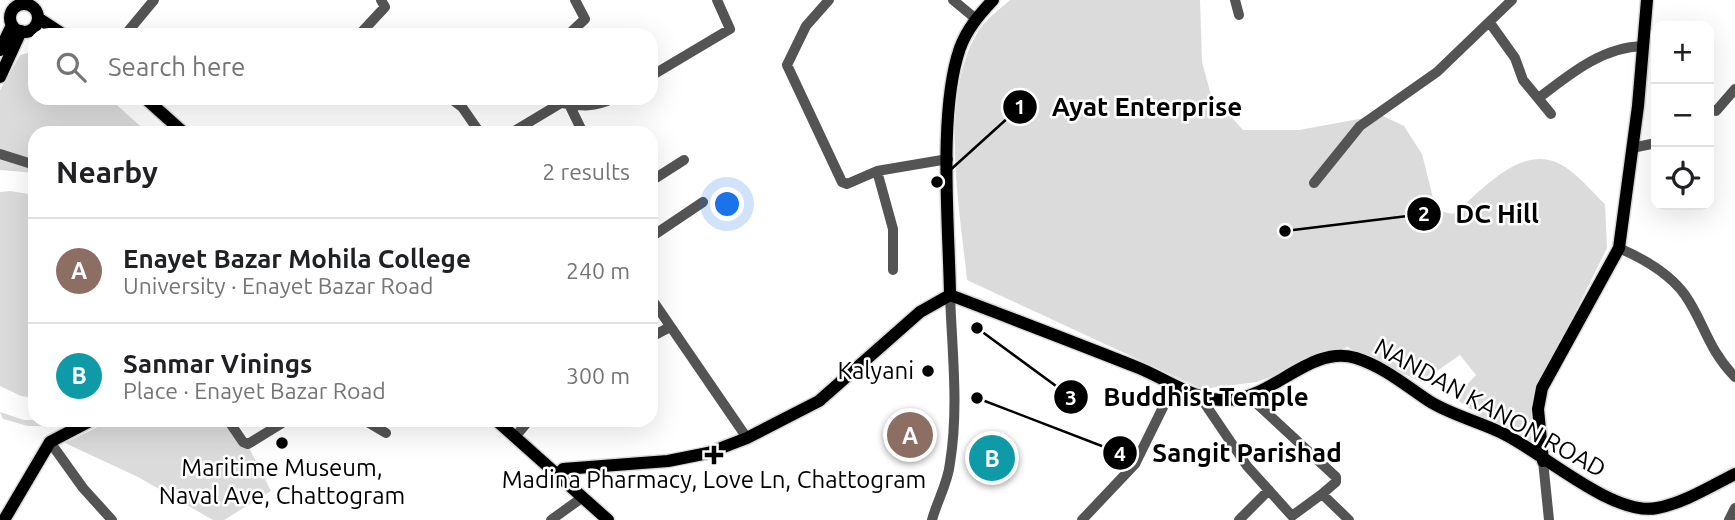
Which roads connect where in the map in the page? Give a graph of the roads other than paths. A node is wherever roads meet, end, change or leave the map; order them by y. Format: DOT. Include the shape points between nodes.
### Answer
graph roads {
  1 [pos="154,0"];
  2 [pos="381,0"];
  3 [pos="575,0"];
  4 [pos="717,0"];
  5 [pos="830,0"];
  6 [pos="953,0"];
  7 [pos="993,0"];
  8 [pos="1235,0"];
  9 [pos="1512,0"];
  10 [pos="1647,0"];
  11 [pos="32,3"];
  12 [pos="1239,15"];
  13 [pos="17,17"];
  14 [pos="976,19"];
  15 [pos="1490,23"];
  16 [pos="35,28"];
  17 [pos="46,28"];
  18 [pos="131,28"];
  19 [pos="365,28"];
  20 [pos="575,28"];
  21 [pos="1643,46"];
  22 [pos="0,50"];
  23 [pos="658,72"];
  24 [pos="0,77"];
  25 [pos="1735,89"];
  26 [pos="1539,97"];
  27 [pos="153,105"];
  28 [pos="165,105"];
  29 [pos="459,105"];
  30 [pos="558,105"];
  31 [pos="570,105"];
  32 [pos="1714,110"];
  33 [pos="1550,114"];
  34 [pos="176,126"];
  35 [pos="188,126"];
  36 [pos="475,126"];
  37 [pos="522,126"];
  38 [pos="580,126"];
  39 [pos="1651,144"];
  40 [pos="1632,148"];
  41 [pos="0,154"];
  42 [pos="948,159"];
  43 [pos="684,160"];
  44 [pos="28,163"];
  45 [pos="877,171"];
  46 [pos="658,177"];
  47 [pos="1314,183"];
  48 [pos="703,202"];
  49 [pos="658,232"];
  50 [pos="1619,248"];
  51 [pos="893,270"];
  52 [pos="950,295"];
  53 [pos="658,309"];
  54 [pos="670,327"];
  55 [pos="658,333"];
  56 [pos="1735,360"];
  57 [pos="1723,365"];
  58 [pos="1735,377"];
  59 [pos="1174,385"];
  60 [pos="1254,395"];
  61 [pos="1201,398"];
  62 [pos="79,427"];
  63 [pos="233,427"];
  64 [pos="276,427"];
  65 [pos="376,427"];
  66 [pos="505,427"];
  67 [pos="517,427"];
  68 [pos="523,427"];
  69 [pos="520,430"];
  70 [pos="386,433"];
  71 [pos="747,438"];
  72 [pos="50,442"];
  73 [pos="1544,461"];
  74 [pos="561,472"];
  75 [pos="1735,474"];
  76 [pos="1269,490"];
  77 [pos="1322,494"];
  78 [pos="583,498"];
  79 [pos="1735,508"];
  80 [pos="4,518"];
  81 [pos="113,520"];
  82 [pos="551,520"];
  83 [pos="608,520"];
  84 [pos="618,520"];
  85 [pos="932,520"];
  86 [pos="1082,520"];
  87 [pos="1239,520"];
  88 [pos="1349,520"];
  89 [pos="1549,520"];
  90 [pos="1730,520"];
  1 -- 18 [label="street"];
  2 -- 19 [label="street" via="384,7"];
  3 -- 20 [label="street" via="585,19"];
  4 -- 23 [label="street" via="730,29"];
  5 -- 45 [label="street" via="806,26 787,65 842,182"];
  6 -- 14 [label="street"];
  7 -- 14 [label="main road"];
  8 -- 12 [label="street"];
  9 -- 15 [label="street"];
  10 -- 21 [label="main road"];
  11 -- 13 [label="main road"];
  13 -- 16 [label="main road"];
  13 -- 17 [label="main road"];
  13 -- 22 [label="main road"];
  13 -- 24 [label="main road"];
  14 -- 42 [label="main road" via="959,50"];
  15 -- 26 [label="street"];
  15 -- 47 [label="street" via="1437,72 1360,126"];
  21 -- 26 [label="street" via="1613,50"];
  21 -- 40 [label="main road"];
  25 -- 32 [label="street"];
  26 -- 33 [label="street"];
  27 -- 34 [label="main road"];
  28 -- 35 [label="main road"];
  29 -- 36 [label="street"];
  30 -- 37 [label="street"];
  31 -- 38 [label="street"];
  39 -- 40 [label="street"];
  40 -- 50 [label="main road"];
  41 -- 44 [label="street"];
  42 -- 45 [label="street"];
  42 -- 52 [label="main road"];
  43 -- 46 [label="street"];
  45 -- 51 [label="street" via="893,229"];
  48 -- 49 [label="street"];
  50 -- 57 [label="street" via="1678,287"];
  50 -- 73 [label="main road" via="1542,388 1538,409"];
  52 -- 59 [label="main road, NANDAN KANON ROAD"];
  52 -- 71 [label="main road" via="920,312 819,401"];
  52 -- 85 [label="street" via="952,451"];
  53 -- 54 [label="street"];
  54 -- 55 [label="street"];
  54 -- 71 [label="street"];
  56 -- 57 [label="street"];
  57 -- 58 [label="street"];
  59 -- 61 [label="main road, NANDAN KANON ROAD"];
  59 -- 86 [label="street" via="1135,464"];
  60 -- 61 [label="main road, NANDAN KANON ROAD" via="1229,400"];
  60 -- 73 [label="main road, NANDAN KANON ROAD" via="1318,362 1345,356 1387,372 1453,413 1504,433"];
  60 -- 77 [label="street" via="1254,401 1336,477"];
  61 -- 76 [label="street"];
  62 -- 72 [label="main road"];
  63 -- 64 [label="street" via="248,444"];
  65 -- 70 [label="street"];
  66 -- 74 [label="main road"];
  67 -- 69 [label="main road"];
  68 -- 69 [label="street"];
  69 -- 74 [label="main road"];
  71 -- 74 [label="main road" via="708,453 668,461"];
  72 -- 80 [label="main road"];
  72 -- 81 [label="street"];
  73 -- 75 [label="main road, NANDAN KANON ROAD" via="1616,501 1656,509"];
  73 -- 89 [label="street"];
  74 -- 78 [label="main road"];
  74 -- 84 [label="main road"];
  76 -- 77 [label="street" via="1292,516"];
  76 -- 87 [label="street"];
  77 -- 88 [label="street"];
  78 -- 82 [label="street"];
  78 -- 83 [label="main road"];
  79 -- 90 [label="street"];
}
